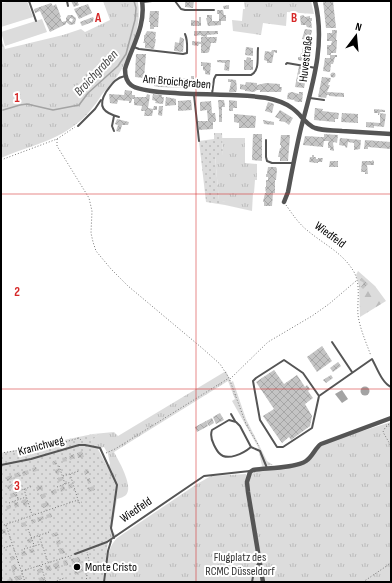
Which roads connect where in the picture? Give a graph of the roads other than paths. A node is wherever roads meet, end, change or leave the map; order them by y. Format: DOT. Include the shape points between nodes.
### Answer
graph roads {
  1 [pos="29,1"];
  2 [pos="67,1"];
  3 [pos="152,1"];
  4 [pos="175,1"];
  5 [pos="315,1"];
  6 [pos="142,2"];
  7 [pos="68,6"];
  8 [pos="214,10"];
  9 [pos="36,21"];
  10 [pos="185,34"];
  11 [pos="134,47"];
  12 [pos="258,48"];
  13 [pos="286,64"];
  14 [pos="316,68"];
  15 [pos="125,76"];
  16 [pos="194,94"];
  17 [pos="212,95"];
  18 [pos="102,98"];
  19 [pos="310,98"];
  20 [pos="324,100"];
  21 [pos="114,116"];
  22 [pos="119,117"];
  23 [pos="304,119"];
  24 [pos="78,126"];
  25 [pos="114,131"];
  26 [pos="391,134"];
  27 [pos="199,140"];
  28 [pos="266,140"];
  29 [pos="294,163"];
  30 [pos="284,202"];
  31 [pos="332,342"];
  32 [pos="352,372"];
  33 [pos="391,387"];
  34 [pos="319,396"];
  35 [pos="230,414"];
  36 [pos="391,418"];
  37 [pos="236,422"];
  38 [pos="251,447"];
  39 [pos="1,465"];
  40 [pos="267,468"];
  41 [pos="253,470"];
  42 [pos="112,539"];
  43 [pos="75,554"];
  44 [pos="259,560"];
  45 [pos="104,582"];
  46 [pos="252,582"];
  47 [pos="263,582"];
  1 -- 9 [label="lane"];
  2 -- 7 [label="lane"];
  3 -- 6 [label="lane"];
  4 -- 8 [label="lane" via="185,10"];
  5 -- 14 [label="street, Huvestraße" via="319,17"];
  6 -- 11 [label="street" via="142,21"];
  10 -- 11 [label="lane" via="187,53"];
  11 -- 15 [label="street"];
  12 -- 17 [label="lane" via="255,73 216,75"];
  13 -- 14 [label="lane"];
  14 -- 19 [label="street, Huvestraße"];
  15 -- 16 [label="street, Am Broichgraben" via="131,86 143,90"];
  15 -- 18 [label="lane" via="114,81"];
  16 -- 17 [label="street, Am Broichgraben"];
  16 -- 27 [label="lane"];
  17 -- 23 [label="street, Am Broichgraben" via="247,96 280,102 296,110"];
  18 -- 21 [label="lane" via="103,109"];
  18 -- 24 [label="lane"];
  19 -- 20 [label="lane"];
  19 -- 23 [label="street, Huvestraße"];
  21 -- 22 [label="lane"];
  21 -- 25 [label="lane"];
  23 -- 26 [label="street, Am Broichgraben" via="311,126 320,129"];
  23 -- 29 [label="street"];
  28 -- 29 [label="lane" via="268,161"];
  29 -- 30 [label="street"];
  31 -- 32 [label="lane"];
  32 -- 33 [label="lane" via="372,359 384,381"];
  32 -- 34 [label="lane"];
  34 -- 34 [label="lane" via="303,373 284,360 253,381 260,420 277,447 283,447 312,428"];
  35 -- 37 [label="lane"];
  36 -- 40 [label="street, Wiedfeld" via="321,444 304,462"];
  37 -- 38 [label="lane"];
  37 -- 38 [label="lane" via="229,420 212,430 211,440 224,456 240,454"];
  38 -- 40 [label="lane" via="260,451"];
  39 -- 42 [label="lane, Kranichweg" via="85,444 100,448 117,485 111,528"];
  40 -- 41 [label="street, Wiedfeld"];
  41 -- 42 [label="lane, Wiedfeld" via="204,476"];
  41 -- 44 [label="street" via="248,477 248,489"];
  42 -- 43 [label="lane, Wiedfeld"];
  42 -- 45 [label="lane"];
  44 -- 46 [label="lane"];
  44 -- 47 [label="street"];
}
